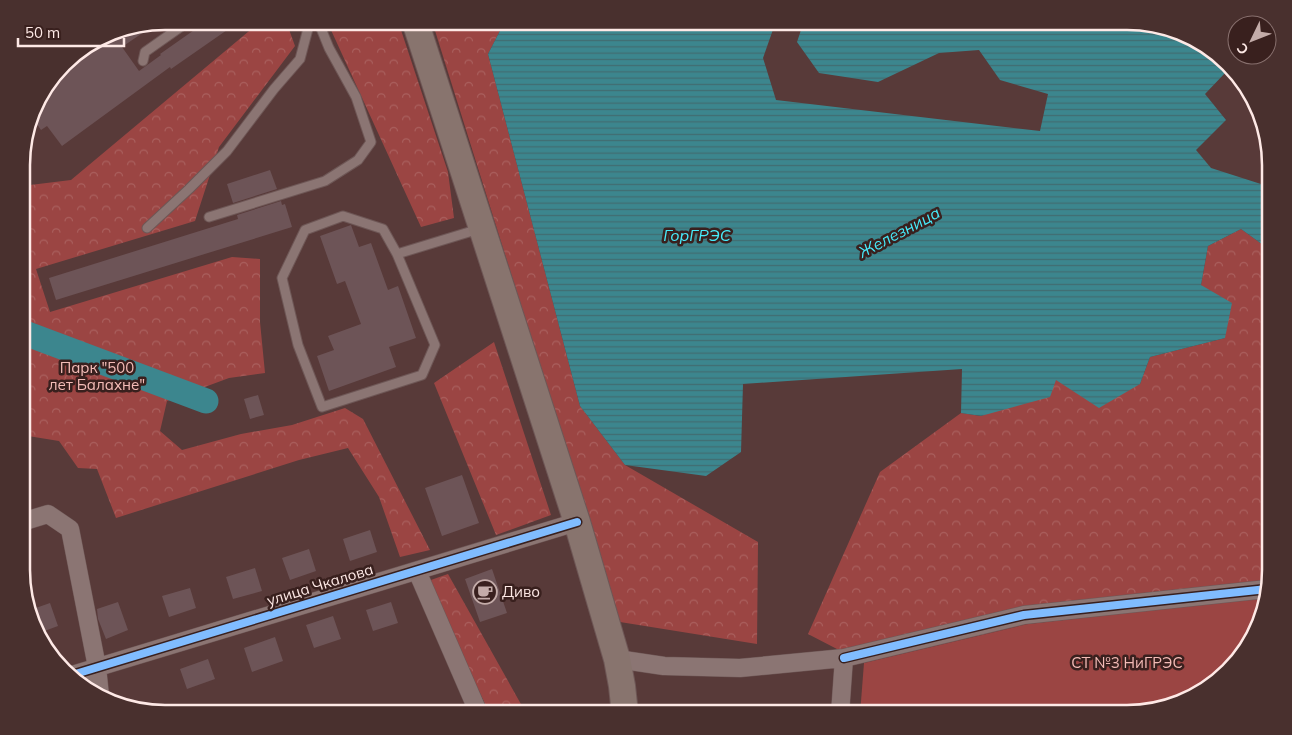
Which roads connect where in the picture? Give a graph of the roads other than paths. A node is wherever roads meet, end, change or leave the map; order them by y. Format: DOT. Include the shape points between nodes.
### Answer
graph roads {
  1 [pos="176,30"];
  2 [pos="308,30"];
  3 [pos="322,30"];
  4 [pos="418,30"];
  5 [pos="143,61"];
  6 [pos="209,217"];
  7 [pos="146,228"];
  8 [pos="482,228"];
  9 [pos="397,254"];
  10 [pos="30,520"];
  11 [pos="576,522"];
  12 [pos="417,571"];
  13 [pos="1260,590"];
  14 [pos="844,658"];
  15 [pos="616,659"];
  16 [pos="97,667"];
  17 [pos="78,672"];
  18 [pos="99,688"];
  19 [pos="475,705"];
  20 [pos="624,705"];
  21 [pos="841,705"];
  1 -- 5 [label="lane" via="145,52"];
  2 -- 7 [label="lane" via="300,59 226,151"];
  3 -- 6 [label="lane" via="356,97 371,142 358,160 325,181"];
  4 -- 8 [label="main road"];
  8 -- 9 [label="lane"];
  8 -- 11 [label="main road"];
  9 -- 9 [label="lane" via="383,229 342,216 305,230 282,278 298,345 322,407 422,374 434,345"];
  10 -- 16 [label="street" via="48,514 70,529"];
  11 -- 12 [label="street, улица Чкалова"];
  11 -- 15 [label="main road"];
  12 -- 16 [label="street, улица Чкалова"];
  12 -- 19 [label="street"];
  13 -- 14 [label="street" via="1024,615"];
  14 -- 15 [label="street" via="740,668 664,666"];
  14 -- 21 [label="street"];
  15 -- 20 [label="main road"];
  16 -- 17 [label="street, улица Чкалова"];
  16 -- 18 [label="street"];
}
